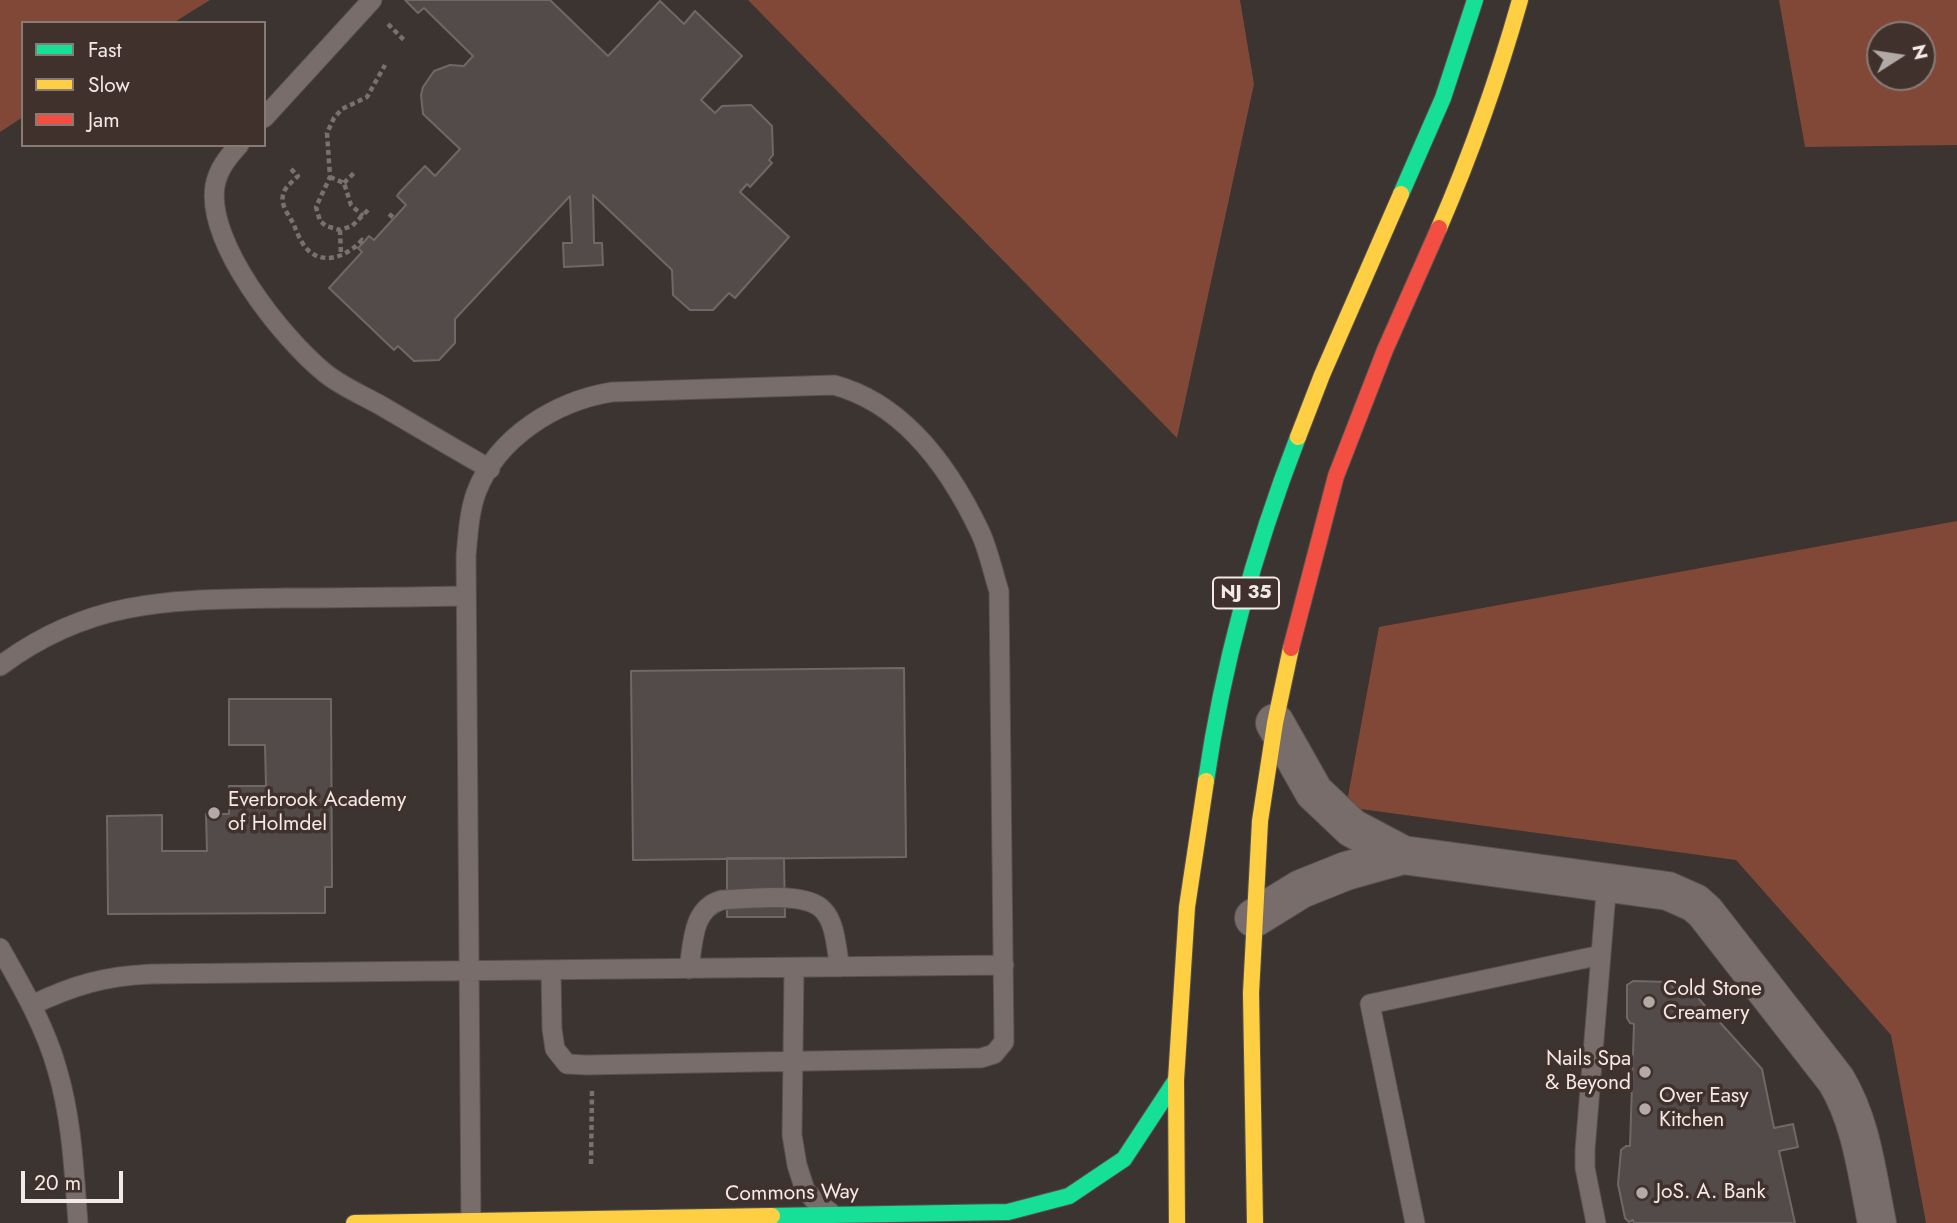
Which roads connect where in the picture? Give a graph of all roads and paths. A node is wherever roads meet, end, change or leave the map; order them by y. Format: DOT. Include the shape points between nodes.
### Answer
graph roads {
  1 [pos="372,0"];
  2 [pos="1475,0"];
  3 [pos="1520,0"];
  4 [pos="388,24"];
  5 [pos="404,40"];
  6 [pos="385,65"];
  7 [pos="266,116"];
  8 [pos="237,147"];
  9 [pos="291,169"];
  10 [pos="355,172"];
  11 [pos="330,177"];
  12 [pos="344,183"];
  13 [pos="369,211"];
  14 [pos="389,214"];
  15 [pos="363,216"];
  16 [pos="394,218"];
  17 [pos="340,230"];
  18 [pos="364,242"];
  19 [pos="341,256"];
  20 [pos="490,469"];
  21 [pos="465,596"];
  22 [pos="0,666"];
  23 [pos="1275,723"];
  24 [pos="1403,855"];
  25 [pos="1607,881"];
  26 [pos="1254,918"];
  27 [pos="0,948"];
  28 [pos="1601,955"];
  29 [pos="1003,965"];
  30 [pos="840,967"];
  31 [pos="794,968"];
  32 [pos="689,969"];
  33 [pos="551,971"];
  34 [pos="469,972"];
  35 [pos="32,1005"];
  36 [pos="793,1060"];
  37 [pos="1176,1080"];
  38 [pos="592,1084"];
  39 [pos="591,1164"];
  40 [pos="834,1215"];
  41 [pos="471,1222"];
  42 [pos="78,1223"];
  43 [pos="354,1223"];
  44 [pos="1177,1223"];
  45 [pos="1255,1223"];
  46 [pos="1415,1223"];
  47 [pos="1596,1223"];
  48 [pos="1877,1223"];
  1 -- 7 [label="lane"];
  2 -- 37 [label="main road, NJ 35" via="1443,98 1278,489 1242,606 1202,799 1187,907"];
  3 -- 23 [label="main road, NJ 35" via="1460,182 1385,350 1336,475 1296,621"];
  4 -- 5 [label="path"];
  6 -- 11 [label="path" via="367,97 334,118 326,138"];
  8 -- 20 [label="lane" via="218,176 215,204 231,254 269,313 327,374"];
  9 -- 19 [label="path" via="298,176 285,188 283,203 304,245 316,256"];
  10 -- 12 [label="path"];
  11 -- 12 [label="path"];
  11 -- 17 [label="path" via="317,202 318,215 326,226"];
  12 -- 15 [label="path" via="351,205"];
  13 -- 15 [label="path"];
  14 -- 16 [label="path"];
  15 -- 17 [label="path"];
  17 -- 19 [label="path"];
  18 -- 19 [label="path"];
  20 -- 21 [label="lane" via="471,512"];
  20 -- 29 [label="lane" via="538,419 573,401 612,392 834,385 858,391 880,404 922,441 953,482 976,525 999,591"];
  21 -- 22 [label="lane" via="148,603 83,620 34,642"];
  21 -- 34 [label="lane"];
  23 -- 24 [label="street" via="1314,792 1352,828"];
  23 -- 26 [label="main road, NJ 35" via="1260,821"];
  24 -- 25 [label="street"];
  24 -- 26 [label="street" via="1301,889"];
  25 -- 28 [label="lane"];
  25 -- 48 [label="street" via="1668,891 1704,912 1846,1096"];
  26 -- 45 [label="main road, NJ 35"];
  27 -- 35 [label="lane"];
  28 -- 46 [label="lane" via="1370,1004"];
  28 -- 47 [label="lane" via="1585,1150"];
  29 -- 30 [label="lane"];
  29 -- 36 [label="lane" via="1004,1042 994,1054 981,1058"];
  30 -- 31 [label="lane"];
  30 -- 32 [label="lane" via="832,925 824,911 802,898 714,902 699,918"];
  31 -- 32 [label="lane"];
  31 -- 36 [label="lane"];
  32 -- 33 [label="lane"];
  33 -- 34 [label="lane"];
  33 -- 36 [label="lane" via="555,1049 567,1063"];
  34 -- 35 [label="lane" via="127,975 83,983"];
  34 -- 41 [label="lane"];
  35 -- 42 [label="lane" via="57,1066 66,1107"];
  36 -- 40 [label="lane" via="792,1136 797,1164 805,1190"];
  37 -- 40 [label="main road, Commons Way" via="1124,1159 1069,1196 1008,1212"];
  37 -- 44 [label="main road, NJ 35"];
  38 -- 39 [label="path"];
  40 -- 41 [label="main road, Commons Way"];
  41 -- 43 [label="main road, Commons Way"];
}
